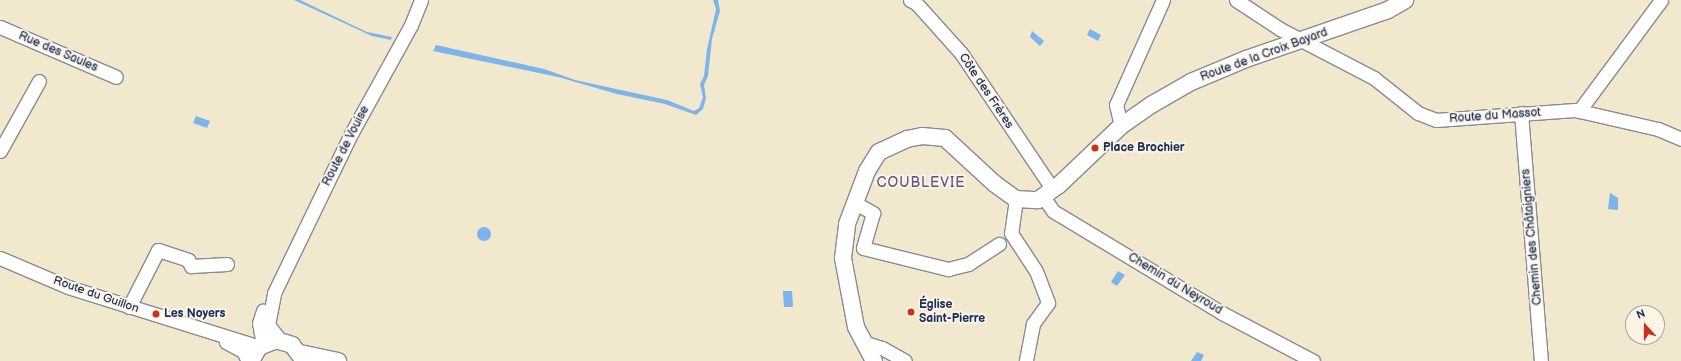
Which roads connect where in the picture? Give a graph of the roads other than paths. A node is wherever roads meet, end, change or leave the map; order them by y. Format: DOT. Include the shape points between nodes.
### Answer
graph roads {
  1 [pos="421,0"];
  2 [pos="1163,0"];
  3 [pos="1236,0"];
  4 [pos="1405,0"];
  5 [pos="1661,0"];
  6 [pos="913,2"];
  7 [pos="0,27"];
  8 [pos="1303,41"];
  9 [pos="116,77"];
  10 [pos="39,81"];
  11 [pos="1579,111"];
  12 [pos="1521,113"];
  13 [pos="1121,126"];
  14 [pos="1681,139"];
  15 [pos="0,151"];
  16 [pos="1045,196"];
  17 [pos="1016,199"];
  18 [pos="855,203"];
  19 [pos="998,244"];
  20 [pos="0,258"];
  21 [pos="227,264"];
  22 [pos="274,293"];
  23 [pos="129,307"];
  24 [pos="281,341"];
  25 [pos="863,342"];
  26 [pos="255,354"];
  27 [pos="302,357"];
  28 [pos="338,361"];
  29 [pos="874,361"];
  30 [pos="905,361"];
  31 [pos="1026,361"];
  32 [pos="1313,361"];
  33 [pos="1541,361"];
  1 -- 22 [label="street, Route de Vouise" via="411,24 352,132"];
  2 -- 13 [label="street" via="1116,105"];
  3 -- 8 [label="street, Route du Massot"];
  4 -- 8 [label="main road, Route de la Croix Bayard" via="1388,10"];
  5 -- 11 [label="street"];
  6 -- 16 [label="street, Côte des Frères" via="961,53"];
  7 -- 9 [label="street, Rue des Saules"];
  8 -- 12 [label="street, Route du Massot" via="1374,78 1418,112 1436,120"];
  8 -- 13 [label="main road, Route de la Croix Bayard" via="1246,59 1191,82"];
  10 -- 15 [label="street"];
  11 -- 12 [label="street, Route du Massot"];
  11 -- 14 [label="street, Route du Massot" via="1658,129"];
  12 -- 33 [label="street, Chemin des Châtaigniers"];
  13 -- 16 [label="main road, Route de la Croix Bayard"];
  16 -- 17 [label="main road"];
  16 -- 32 [label="street, Chemin du Neyroud" via="1053,211 1222,313"];
  17 -- 18 [label="main road" via="995,184 954,144 936,136 922,136 891,144 880,152 867,170"];
  17 -- 31 [label="street" via="1011,233 1036,271 1048,303 1033,324"];
  18 -- 19 [label="street" via="873,213 863,248 948,269 968,264"];
  18 -- 25 [label="main road" via="847,224 843,258 849,301"];
  20 -- 23 [label="street, Route du Guillon" via="68,287"];
  21 -- 23 [label="street" via="191,266 188,260 158,250"];
  22 -- 24 [label="street, Route de Vouise" via="268,325"];
  22 -- 26 [label="street, Route de Vouise" via="266,303 259,323"];
  23 -- 26 [label="street, Route du Guillon" via="194,327"];
  24 -- 26 [label="main road"];
  24 -- 27 [label="main road" via="292,345"];
  25 -- 29 [label="main road"];
  25 -- 30 [label="street" via="882,348"];
  27 -- 28 [label="main road"];
}
